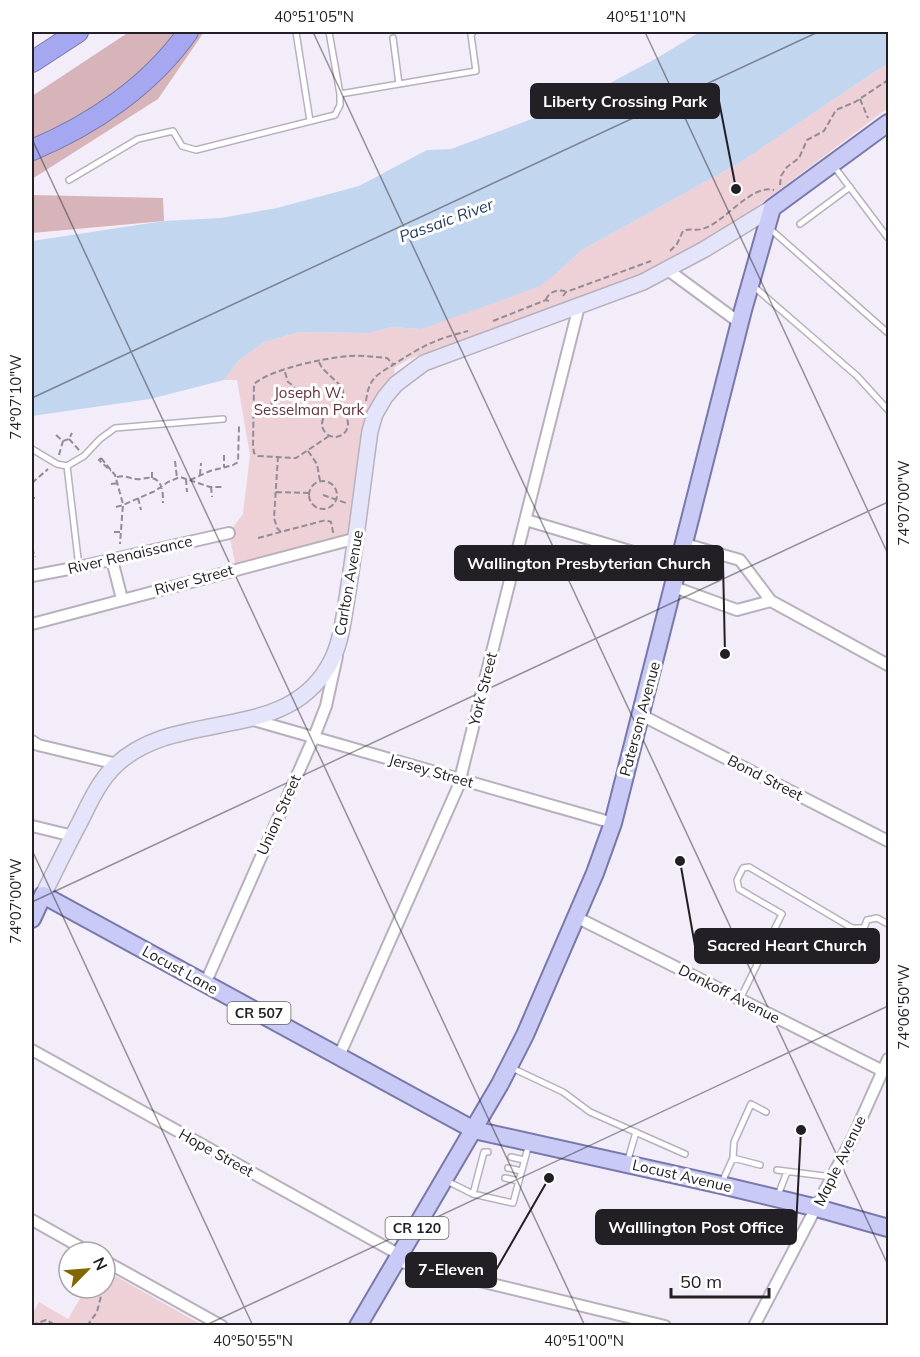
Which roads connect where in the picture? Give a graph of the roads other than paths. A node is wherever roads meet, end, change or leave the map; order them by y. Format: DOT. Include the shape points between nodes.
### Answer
graph roads {
  1 [pos="78,32"];
  2 [pos="188,32"];
  3 [pos="296,32"];
  4 [pos="329,32"];
  5 [pos="473,32"];
  6 [pos="393,38"];
  7 [pos="32,62"];
  8 [pos="399,84"];
  9 [pos="340,94"];
  10 [pos="310,121"];
  11 [pos="888,123"];
  12 [pos="32,150"];
  13 [pos="832,164"];
  14 [pos="69,180"];
  15 [pos="850,186"];
  16 [pos="771,208"];
  17 [pos="801,224"];
  18 [pos="767,226"];
  19 [pos="888,238"];
  20 [pos="666,263"];
  21 [pos="751,284"];
  22 [pos="579,306"];
  23 [pos="740,324"];
  24 [pos="888,333"];
  25 [pos="888,410"];
  26 [pos="223,419"];
  27 [pos="32,449"];
  28 [pos="67,466"];
  29 [pos="526,520"];
  30 [pos="229,533"];
  31 [pos="357,538"];
  32 [pos="685,544"];
  33 [pos="112,560"];
  34 [pos="680,566"];
  35 [pos="79,567"];
  36 [pos="32,576"];
  37 [pos="674,586"];
  38 [pos="122,600"];
  39 [pos="771,601"];
  40 [pos="32,624"];
  41 [pos="339,642"];
  42 [pos="888,665"];
  43 [pos="641,715"];
  44 [pos="250,719"];
  45 [pos="314,737"];
  46 [pos="32,741"];
  47 [pos="117,764"];
  48 [pos="460,779"];
  49 [pos="613,823"];
  50 [pos="32,826"];
  51 [pos="73,836"];
  52 [pos="888,841"];
  53 [pos="43,895"];
  54 [pos="576,917"];
  55 [pos="32,919"];
  56 [pos="888,924"];
  57 [pos="205,984"];
  58 [pos="740,999"];
  59 [pos="32,1050"];
  60 [pos="339,1056"];
  61 [pos="888,1059"];
  62 [pos="508,1066"];
  63 [pos="883,1071"];
  64 [pos="765,1112"];
  65 [pos="474,1130"];
  66 [pos="636,1132"];
  67 [pos="530,1142"];
  68 [pos="488,1152"];
  69 [pos="685,1154"];
  70 [pos="511,1157"];
  71 [pos="733,1158"];
  72 [pos="524,1160"];
  73 [pos="627,1163"];
  74 [pos="760,1165"];
  75 [pos="508,1168"];
  76 [pos="777,1170"];
  77 [pos="521,1171"];
  78 [pos="788,1172"];
  79 [pos="505,1178"];
  80 [pos="832,1178"];
  81 [pos="445,1180"];
  82 [pos="519,1181"];
  83 [pos="721,1185"];
  84 [pos="473,1194"];
  85 [pos="777,1198"];
  86 [pos="817,1208"];
  87 [pos="32,1221"];
  88 [pos="888,1228"];
  89 [pos="67,1240"];
  90 [pos="399,1258"];
  91 [pos="117,1268"];
  92 [pos="222,1326"];
  93 [pos="358,1326"];
  94 [pos="665,1326"];
  95 [pos="754,1326"];
  1 -- 7 [label="highway"];
  2 -- 12 [label="highway" via="126,96 80,127"];
  3 -- 10 [label="lane"];
  4 -- 9 [label="lane"];
  5 -- 8 [label="lane" via="476,71"];
  6 -- 8 [label="lane"];
  8 -- 9 [label="lane"];
  9 -- 10 [label="lane" via="335,115"];
  10 -- 14 [label="lane" via="196,150 182,146 173,131 138,139"];
  11 -- 13 [label="main road"];
  13 -- 15 [label="lane"];
  13 -- 16 [label="main road"];
  15 -- 17 [label="lane"];
  15 -- 19 [label="lane"];
  16 -- 18 [label="main road, Paterson Avenue / CR 120"];
  16 -- 20 [label="street, Carlton Avenue"];
  18 -- 21 [label="main road, Paterson Avenue / CR 120"];
  18 -- 24 [label="lane"];
  20 -- 22 [label="street, Carlton Avenue"];
  20 -- 23 [label="street"];
  21 -- 23 [label="main road, Paterson Avenue / CR 120"];
  21 -- 25 [label="lane" via="858,376"];
  22 -- 29 [label="street, York Street"];
  22 -- 31 [label="street, Carlton Avenue" via="424,363 396,384 375,414 370,431"];
  23 -- 32 [label="main road, Paterson Avenue / CR 120"];
  26 -- 28 [label="lane" via="115,428"];
  27 -- 28 [label="lane"];
  28 -- 35 [label="lane"];
  29 -- 34 [label="street"];
  29 -- 48 [label="street, York Street"];
  30 -- 33 [label="street, River Renaissance"];
  31 -- 38 [label="street, River Street"];
  31 -- 41 [label="street, Carlton Avenue"];
  32 -- 34 [label="main road, Paterson Avenue / CR 120"];
  32 -- 39 [label="street" via="740,560"];
  33 -- 35 [label="street, River Renaissance"];
  33 -- 38 [label="street"];
  34 -- 37 [label="main road, Paterson Avenue / CR 120"];
  35 -- 36 [label="street, River Renaissance"];
  37 -- 39 [label="street" via="737,610"];
  37 -- 43 [label="main road, Paterson Avenue / CR 120"];
  38 -- 40 [label="street, River Street"];
  39 -- 42 [label="street"];
  41 -- 44 [label="street, Carlton Avenue" via="329,666 305,695 289,706"];
  41 -- 45 [label="street, Union Street" via="326,706"];
  43 -- 49 [label="main road, Paterson Avenue / CR 120"];
  43 -- 52 [label="street, Bond Street"];
  44 -- 45 [label="street, Jersey Street"];
  44 -- 47 [label="street, Carlton Avenue" via="155,740"];
  45 -- 48 [label="street, Jersey Street"];
  45 -- 57 [label="street, Union Street"];
  46 -- 47 [label="street"];
  47 -- 51 [label="street, Carlton Avenue" via="96,791"];
  48 -- 49 [label="street, Jersey Street"];
  48 -- 60 [label="street, York Street"];
  49 -- 54 [label="main road, Paterson Avenue / CR 120"];
  50 -- 51 [label="street"];
  51 -- 53 [label="street, Carlton Avenue"];
  53 -- 55 [label="main road, Carlton Avenue"];
  53 -- 57 [label="main road, Locust Lane / CR 507"];
  54 -- 58 [label="street, Dankoff Avenue"];
  54 -- 62 [label="main road, Paterson Avenue / CR 120"];
  56 -- 58 [label="lane" via="877,918 867,920 864,928 852,928 749,867 743,868 736,880 739,889 782,914"];
  57 -- 60 [label="main road, Locust Lane / CR 507"];
  58 -- 63 [label="street, Dankoff Avenue"];
  59 -- 90 [label="street, Hope Street"];
  60 -- 65 [label="main road, Locust Lane / CR 507"];
  61 -- 63 [label="street, Maple Avenue"];
  62 -- 65 [label="main road, Paterson Avenue / CR 120"];
  62 -- 66 [label="lane" via="563,1092 590,1112"];
  63 -- 80 [label="street, Maple Avenue"];
  64 -- 71 [label="lane" via="751,1104 735,1142"];
  65 -- 67 [label="main road, Locust Avenue / CR 507"];
  65 -- 81 [label="main road, Paterson Avenue / CR 120"];
  66 -- 69 [label="lane"];
  66 -- 73 [label="lane"];
  67 -- 72 [label="lane"];
  67 -- 73 [label="main road, Locust Avenue / CR 507"];
  68 -- 84 [label="lane" via="484,1152"];
  70 -- 72 [label="lane"];
  71 -- 74 [label="lane"];
  71 -- 83 [label="lane"];
  72 -- 77 [label="lane"];
  73 -- 83 [label="main road, Locust Avenue / CR 507"];
  75 -- 77 [label="lane"];
  76 -- 78 [label="lane"];
  77 -- 82 [label="lane"];
  78 -- 80 [label="lane"];
  78 -- 85 [label="lane"];
  79 -- 82 [label="lane"];
  80 -- 86 [label="street, Maple Avenue"];
  81 -- 84 [label="lane"];
  81 -- 90 [label="main road, Paterson Avenue / CR 120"];
  82 -- 84 [label="lane" via="513,1203"];
  83 -- 85 [label="main road, Locust Avenue / CR 507"];
  85 -- 86 [label="main road, Locust Avenue / CR 507"];
  86 -- 88 [label="main road, Locust Avenue / CR 507"];
  86 -- 95 [label="street, Maple Avenue"];
  87 -- 89 [label="street"];
  90 -- 93 [label="main road, Paterson Avenue / CR 120"];
  90 -- 94 [label="street, Hope Street"];
  91 -- 92 [label="street"];
}
